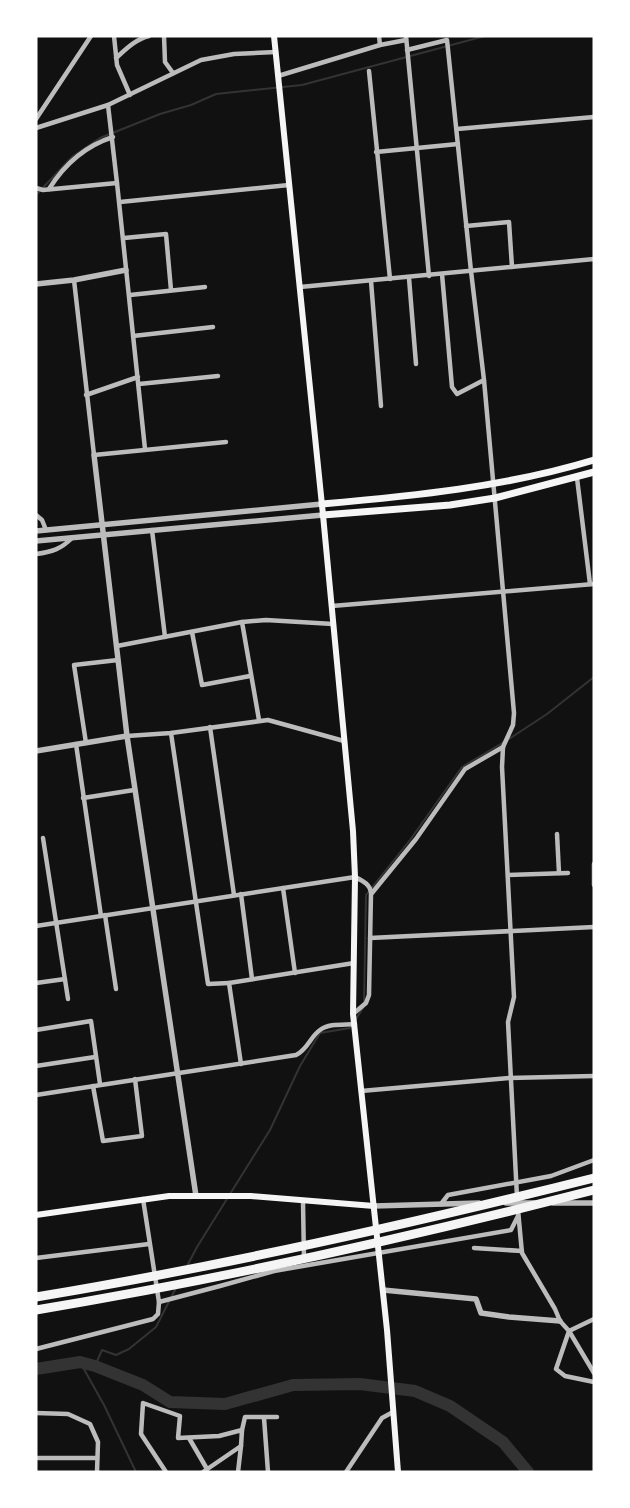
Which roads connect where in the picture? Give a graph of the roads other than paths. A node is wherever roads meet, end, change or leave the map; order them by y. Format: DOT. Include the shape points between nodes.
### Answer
graph roads {
  1 [pos="91,36"];
  2 [pos="114,36"];
  3 [pos="149,36"];
  4 [pos="164,36"];
  5 [pos="274,36"];
  6 [pos="379,36"];
  7 [pos="406,38"];
  8 [pos="380,45"];
  9 [pos="407,50"];
  10 [pos="276,52"];
  11 [pos="116,58"];
  12 [pos="369,71"];
  13 [pos="173,73"];
  14 [pos="278,76"];
  15 [pos="130,95"];
  16 [pos="108,105"];
  17 [pos="594,117"];
  18 [pos="36,119"];
  19 [pos="36,128"];
  20 [pos="457,129"];
  21 [pos="113,137"];
  22 [pos="458,144"];
  23 [pos="416,149"];
  24 [pos="376,152"];
  25 [pos="117,182"];
  26 [pos="289,185"];
  27 [pos="36,188"];
  28 [pos="50,189"];
  29 [pos="120,202"];
  30 [pos="466,226"];
  31 [pos="124,238"];
  32 [pos="594,259"];
  33 [pos="512,267"];
  34 [pos="126,270"];
  35 [pos="471,271"];
  36 [pos="442,274"];
  37 [pos="429,276"];
  38 [pos="409,278"];
  39 [pos="390,279"];
  40 [pos="74,280"];
  41 [pos="371,281"];
  42 [pos="36,284"];
  43 [pos="206,287"];
  44 [pos="300,287"];
  45 [pos="171,290"];
  46 [pos="130,295"];
  47 [pos="213,327"];
  48 [pos="133,336"];
  49 [pos="416,364"];
  50 [pos="218,376"];
  51 [pos="138,377"];
  52 [pos="484,380"];
  53 [pos="139,384"];
  54 [pos="86,395"];
  55 [pos="381,406"];
  56 [pos="226,442"];
  57 [pos="145,449"];
  58 [pos="94,455"];
  59 [pos="594,460"];
  60 [pos="594,472"];
  61 [pos="576,478"];
  62 [pos="494,484"];
  63 [pos="495,498"];
  64 [pos="322,504"];
  65 [pos="36,515"];
  66 [pos="323,515"];
  67 [pos="102,526"];
  68 [pos="46,530"];
  69 [pos="152,530"];
  70 [pos="36,531"];
  71 [pos="103,535"];
  72 [pos="72,538"];
  73 [pos="36,541"];
  74 [pos="36,554"];
  75 [pos="592,584"];
  76 [pos="503,592"];
  77 [pos="332,606"];
  78 [pos="242,622"];
  79 [pos="334,624"];
  80 [pos="192,632"];
  81 [pos="164,637"];
  82 [pos="117,646"];
  83 [pos="118,660"];
  84 [pos="250,676"];
  85 [pos="259,720"];
  86 [pos="210,727"];
  87 [pos="171,733"];
  88 [pos="127,736"];
  89 [pos="344,741"];
  90 [pos="86,743"];
  91 [pos="76,744"];
  92 [pos="503,747"];
  93 [pos="36,751"];
  94 [pos="134,790"];
  95 [pos="83,798"];
  96 [pos="556,834"];
  97 [pos="43,838"];
  98 [pos="594,864"];
  99 [pos="559,873"];
  100 [pos="568,873"];
  101 [pos="508,876"];
  102 [pos="355,877"];
  103 [pos="594,885"];
  104 [pos="283,888"];
  105 [pos="372,893"];
  106 [pos="241,894"];
  107 [pos="234,895"];
  108 [pos="196,901"];
  109 [pos="152,908"];
  110 [pos="103,915"];
  111 [pos="57,922"];
  112 [pos="36,926"];
  113 [pos="594,926"];
  114 [pos="511,931"];
  115 [pos="370,938"];
  116 [pos="354,963"];
  117 [pos="295,973"];
  118 [pos="65,979"];
  119 [pos="252,979"];
  120 [pos="36,983"];
  121 [pos="229,983"];
  122 [pos="116,989"];
  123 [pos="68,999"];
  124 [pos="353,1014"];
  125 [pos="355,1024"];
  126 [pos="36,1030"];
  127 [pos="95,1057"];
  128 [pos="242,1064"];
  129 [pos="36,1066"];
  130 [pos="177,1074"];
  131 [pos="594,1076"];
  132 [pos="509,1078"];
  133 [pos="135,1079"];
  134 [pos="100,1084"];
  135 [pos="93,1086"];
  136 [pos="361,1091"];
  137 [pos="36,1095"];
  138 [pos="594,1160"];
  139 [pos="594,1178"];
  140 [pos="516,1183"];
  141 [pos="594,1190"];
  142 [pos="196,1196"];
  143 [pos="143,1199"];
  144 [pos="303,1202"];
  145 [pos="518,1202"];
  146 [pos="594,1203"];
  147 [pos="441,1204"];
  148 [pos="374,1206"];
  149 [pos="36,1215"];
  150 [pos="518,1215"];
  151 [pos="149,1244"];
  152 [pos="474,1248"];
  153 [pos="379,1252"];
  154 [pos="522,1252"];
  155 [pos="36,1258"];
  156 [pos="304,1266"];
  157 [pos="383,1290"];
  158 [pos="36,1297"];
  159 [pos="159,1302"];
  160 [pos="36,1310"];
  161 [pos="594,1319"];
  162 [pos="560,1321"];
  163 [pos="569,1331"];
  164 [pos="36,1350"];
  165 [pos="594,1373"];
  166 [pos="594,1382"];
  167 [pos="393,1412"];
  168 [pos="36,1413"];
  169 [pos="277,1417"];
  170 [pos="264,1418"];
  171 [pos="242,1430"];
  172 [pos="189,1438"];
  173 [pos="241,1446"];
  174 [pos="36,1458"];
  175 [pos="97,1458"];
  176 [pos="205,1470"];
  177 [pos="97,1472"];
  178 [pos="166,1472"];
  179 [pos="238,1472"];
  180 [pos="268,1472"];
  181 [pos="346,1472"];
  182 [pos="398,1472"];
  1 -- 18 [label="street"];
  2 -- 11 [label="street"];
  3 -- 11 [label="street"];
  4 -- 13 [label="street" via="166,62"];
  5 -- 10 [label="main road"];
  6 -- 8 [label="street"];
  7 -- 8 [label="street"];
  7 -- 9 [label="street"];
  8 -- 14 [label="street"];
  9 -- 20 [label="street" via="447,40"];
  9 -- 23 [label="street"];
  10 -- 13 [label="street" via="209,58"];
  10 -- 14 [label="main road"];
  11 -- 15 [label="street"];
  12 -- 24 [label="street"];
  13 -- 15 [label="street"];
  14 -- 26 [label="main road"];
  15 -- 16 [label="street"];
  16 -- 19 [label="street"];
  16 -- 21 [label="street"];
  17 -- 20 [label="street"];
  20 -- 22 [label="street"];
  21 -- 25 [label="street"];
  21 -- 28 [label="street" via="102,140 74,158"];
  22 -- 23 [label="street"];
  22 -- 30 [label="street"];
  23 -- 24 [label="street"];
  23 -- 37 [label="street"];
  24 -- 39 [label="street"];
  25 -- 28 [label="street"];
  25 -- 29 [label="street"];
  26 -- 29 [label="street"];
  26 -- 44 [label="main road"];
  27 -- 28 [label="street"];
  29 -- 31 [label="street"];
  30 -- 33 [label="street" via="509,222"];
  30 -- 35 [label="street"];
  31 -- 34 [label="street"];
  31 -- 45 [label="street" via="166,234"];
  32 -- 33 [label="street"];
  33 -- 35 [label="street"];
  34 -- 40 [label="street"];
  34 -- 46 [label="street"];
  35 -- 36 [label="street"];
  35 -- 52 [label="street"];
  36 -- 37 [label="street"];
  36 -- 52 [label="street" via="452,386 456,394"];
  37 -- 38 [label="street"];
  38 -- 39 [label="street"];
  38 -- 49 [label="street"];
  39 -- 41 [label="street"];
  40 -- 42 [label="street"];
  40 -- 54 [label="street"];
  41 -- 44 [label="street"];
  41 -- 55 [label="street"];
  43 -- 45 [label="street"];
  44 -- 64 [label="main road"];
  45 -- 46 [label="street"];
  46 -- 48 [label="street"];
  47 -- 48 [label="street"];
  48 -- 51 [label="street"];
  50 -- 53 [label="street"];
  51 -- 53 [label="street"];
  51 -- 54 [label="street"];
  52 -- 62 [label="street"];
  53 -- 57 [label="street"];
  54 -- 58 [label="street"];
  56 -- 57 [label="street"];
  57 -- 58 [label="street"];
  58 -- 67 [label="street"];
  59 -- 62 [label="main road"];
  60 -- 61 [label="main road"];
  61 -- 63 [label="main road"];
  61 -- 75 [label="street"];
  62 -- 63 [label="street"];
  62 -- 64 [label="main road"];
  63 -- 66 [label="main road" via="450,505"];
  63 -- 76 [label="street"];
  64 -- 66 [label="main road"];
  64 -- 67 [label="street"];
  65 -- 68 [label="street"];
  66 -- 69 [label="street"];
  66 -- 77 [label="main road"];
  67 -- 68 [label="street"];
  67 -- 71 [label="street"];
  68 -- 70 [label="street"];
  69 -- 71 [label="street"];
  69 -- 81 [label="street"];
  71 -- 72 [label="street"];
  71 -- 82 [label="street"];
  72 -- 73 [label="street"];
  72 -- 74 [label="street" via="54,551"];
  75 -- 76 [label="street"];
  76 -- 77 [label="street"];
  76 -- 92 [label="street" via="514,713 513,725"];
  77 -- 79 [label="main road"];
  78 -- 79 [label="street" via="266,620"];
  78 -- 80 [label="street"];
  78 -- 84 [label="street"];
  79 -- 89 [label="main road"];
  80 -- 81 [label="street"];
  80 -- 84 [label="street" via="202,685"];
  81 -- 82 [label="street"];
  82 -- 83 [label="street"];
  83 -- 88 [label="street"];
  83 -- 90 [label="street" via="74,665"];
  84 -- 85 [label="street"];
  85 -- 86 [label="street"];
  85 -- 89 [label="street" via="275,721"];
  86 -- 87 [label="street"];
  86 -- 107 [label="street"];
  87 -- 88 [label="street"];
  87 -- 108 [label="street"];
  88 -- 90 [label="street"];
  88 -- 94 [label="street"];
  89 -- 102 [label="main road"];
  90 -- 91 [label="street"];
  91 -- 93 [label="street"];
  91 -- 95 [label="street"];
  92 -- 101 [label="street"];
  92 -- 105 [label="street" via="465,769 416,839"];
  94 -- 95 [label="street"];
  94 -- 109 [label="street"];
  95 -- 110 [label="street"];
  96 -- 99 [label="street"];
  97 -- 111 [label="street"];
  98 -- 103 [label="street"];
  99 -- 100 [label="street"];
  99 -- 101 [label="street"];
  101 -- 114 [label="street"];
  102 -- 104 [label="street"];
  102 -- 105 [label="street" via="366,882"];
  102 -- 116 [label="main road"];
  104 -- 106 [label="street"];
  104 -- 117 [label="street"];
  105 -- 115 [label="street"];
  106 -- 107 [label="street"];
  106 -- 119 [label="street"];
  107 -- 108 [label="street"];
  108 -- 109 [label="street"];
  108 -- 121 [label="street" via="208,984"];
  109 -- 110 [label="street"];
  109 -- 130 [label="street"];
  110 -- 111 [label="street"];
  110 -- 122 [label="street"];
  111 -- 112 [label="street"];
  111 -- 118 [label="street"];
  113 -- 114 [label="street"];
  114 -- 115 [label="street"];
  114 -- 132 [label="street" via="514,997 508,1022"];
  115 -- 124 [label="street" via="369,995 366,1003"];
  116 -- 117 [label="street"];
  116 -- 124 [label="main road"];
  117 -- 119 [label="street"];
  118 -- 120 [label="street"];
  118 -- 123 [label="street"];
  119 -- 121 [label="street"];
  121 -- 128 [label="street"];
  124 -- 125 [label="main road"];
  125 -- 128 [label="street" via="334,1025 320,1030 303,1052 296,1055"];
  125 -- 136 [label="main road"];
  126 -- 127 [label="street" via="91,1021"];
  127 -- 129 [label="street"];
  127 -- 134 [label="street"];
  128 -- 130 [label="street"];
  130 -- 133 [label="street"];
  130 -- 142 [label="street"];
  131 -- 132 [label="street"];
  132 -- 136 [label="street"];
  132 -- 140 [label="street"];
  133 -- 134 [label="street"];
  133 -- 135 [label="street" via="142,1136 102,1141"];
  134 -- 135 [label="street"];
  135 -- 137 [label="street"];
  136 -- 148 [label="main road"];
  138 -- 140 [label="street" via="551,1176"];
  139 -- 158 [label="highway" via="360,1234"];
  140 -- 145 [label="street"];
  140 -- 147 [label="street" via="448,1195"];
  141 -- 160 [label="highway" via="360,1246"];
  142 -- 143 [label="main road"];
  142 -- 144 [label="main road" via="251,1196"];
  143 -- 149 [label="main road"];
  143 -- 151 [label="street"];
  144 -- 148 [label="main road"];
  144 -- 156 [label="street"];
  145 -- 146 [label="street"];
  145 -- 147 [label="street"];
  145 -- 150 [label="street"];
  147 -- 148 [label="street"];
  148 -- 153 [label="main road"];
  150 -- 153 [label="street" via="511,1230"];
  150 -- 154 [label="street"];
  151 -- 155 [label="street"];
  151 -- 159 [label="street"];
  152 -- 154 [label="street"];
  153 -- 156 [label="street"];
  153 -- 157 [label="main road"];
  154 -- 162 [label="street"];
  156 -- 159 [label="street"];
  157 -- 162 [label="street" via="476,1299 481,1313"];
  157 -- 167 [label="main road"];
  159 -- 164 [label="street" via="158,1314 153,1319"];
  161 -- 163 [label="street"];
  162 -- 163 [label="street"];
  163 -- 165 [label="street"];
  163 -- 166 [label="street" via="556,1369 565,1376"];
  167 -- 181 [label="street" via="382,1418"];
  167 -- 182 [label="main road"];
  168 -- 175 [label="street" via="68,1414 90,1424 98,1442"];
  169 -- 170 [label="street"];
  170 -- 171 [label="street" via="245,1417"];
  170 -- 180 [label="street"];
  171 -- 172 [label="street"];
  171 -- 173 [label="street"];
  172 -- 176 [label="street"];
  172 -- 178 [label="street" via="178,1438 180,1416 143,1403 141,1434"];
  173 -- 176 [label="street"];
  173 -- 179 [label="street"];
  174 -- 175 [label="street"];
  175 -- 177 [label="street"];
}
